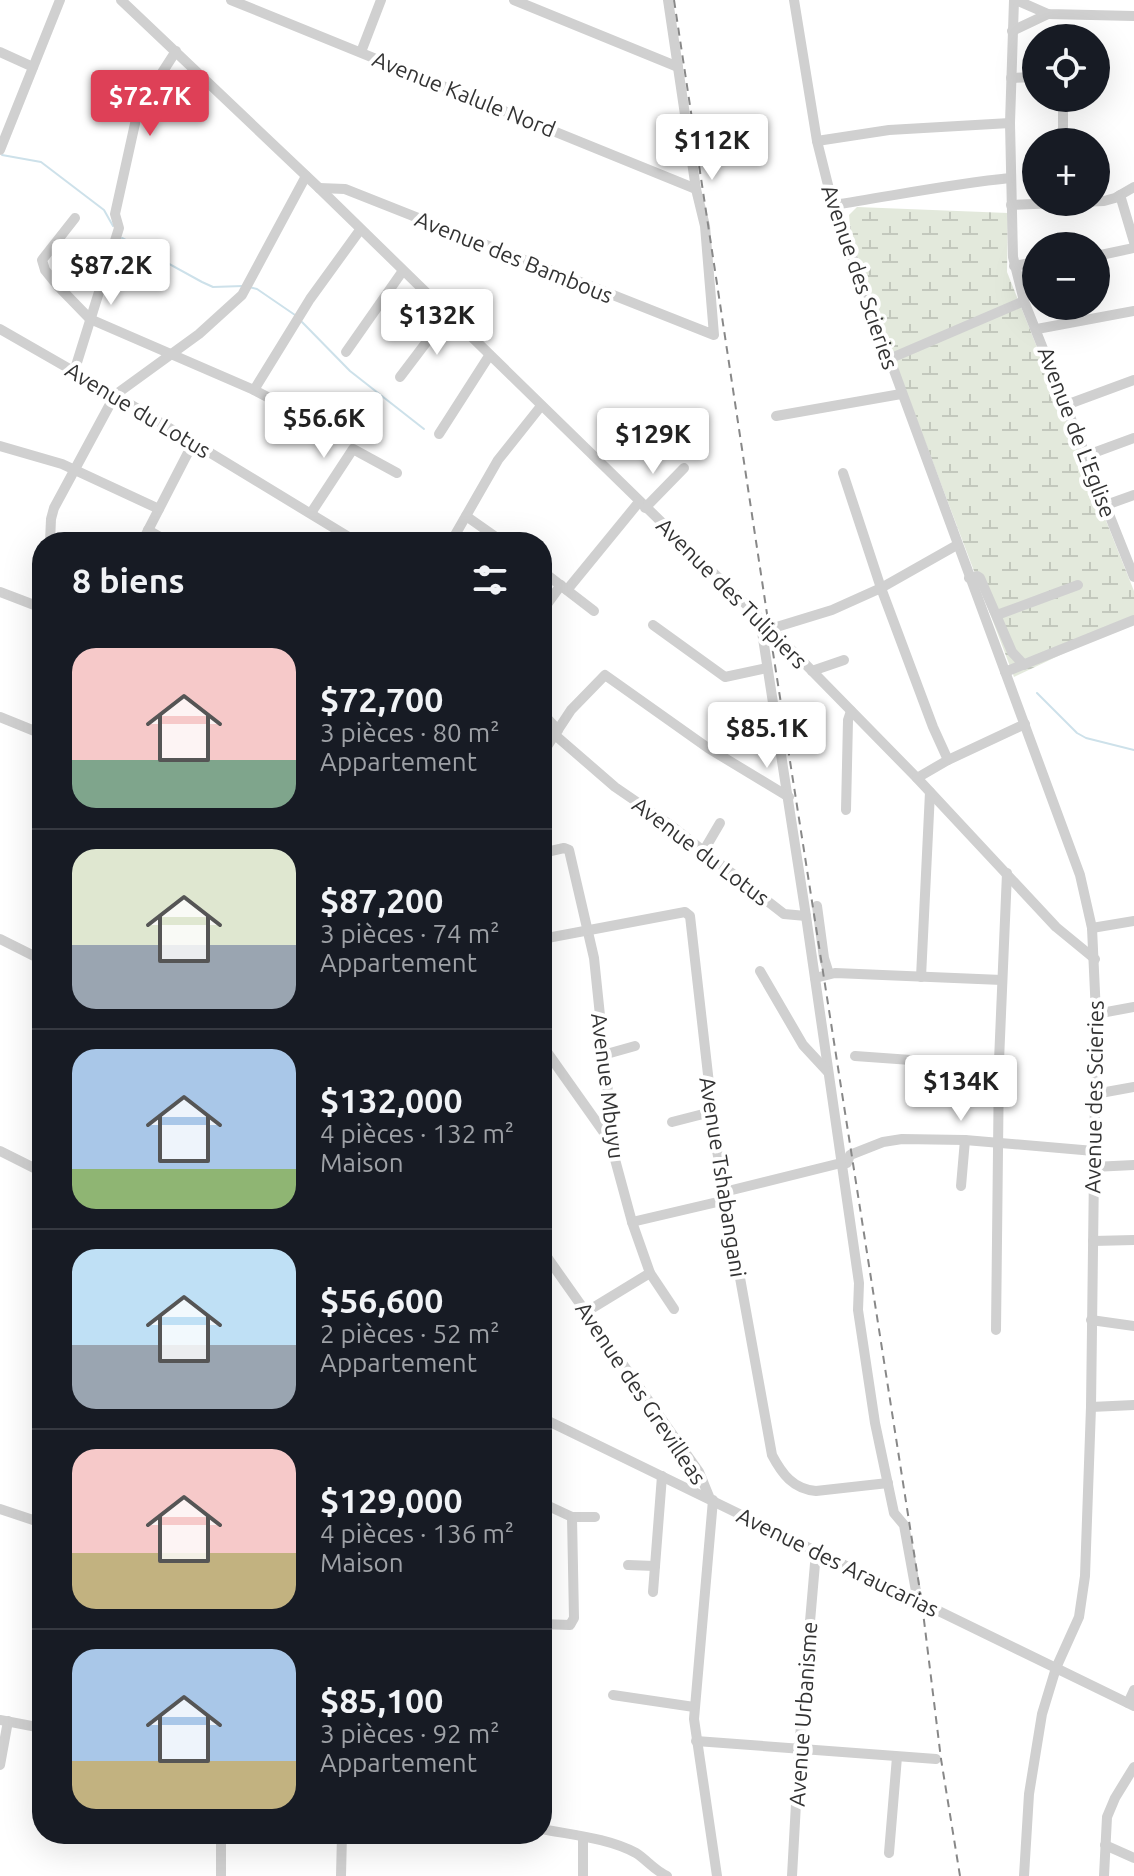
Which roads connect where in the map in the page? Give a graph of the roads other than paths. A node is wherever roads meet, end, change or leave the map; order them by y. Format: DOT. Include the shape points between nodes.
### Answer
graph roads {
  1 [pos="60,0"];
  2 [pos="121,0"];
  3 [pos="231,0"];
  4 [pos="381,0"];
  5 [pos="514,0"];
  6 [pos="668,0"];
  7 [pos="794,0"];
  8 [pos="1015,0"];
  9 [pos="1048,14"];
  10 [pos="1134,16"];
  11 [pos="1012,31"];
  12 [pos="176,51"];
  13 [pos="0,52"];
  14 [pos="361,52"];
  15 [pos="33,67"];
  16 [pos="678,67"];
  17 [pos="1011,78"];
  18 [pos="1022,78"];
  19 [pos="1010,123"];
  20 [pos="817,141"];
  21 [pos="0,150"];
  22 [pos="306,176"];
  23 [pos="1010,178"];
  24 [pos="1134,187"];
  25 [pos="319,188"];
  26 [pos="696,189"];
  27 [pos="1120,195"];
  28 [pos="1110,199"];
  29 [pos="833,205"];
  30 [pos="1011,205"];
  31 [pos="1022,205"];
  32 [pos="75,218"];
  33 [pos="360,230"];
  34 [pos="1134,245"];
  35 [pos="1110,252"];
  36 [pos="1022,265"];
  37 [pos="1014,266"];
  38 [pos="402,272"];
  39 [pos="1022,294"];
  40 [pos="1022,302"];
  41 [pos="1134,311"];
  42 [pos="447,315"];
  43 [pos="90,319"];
  44 [pos="1033,320"];
  45 [pos="0,329"];
  46 [pos="1037,329"];
  47 [pos="346,352"];
  48 [pos="173,354"];
  49 [pos="489,356"];
  50 [pos="889,359"];
  51 [pos="74,372"];
  52 [pos="400,377"];
  53 [pos="1134,380"];
  54 [pos="254,390"];
  55 [pos="901,394"];
  56 [pos="115,395"];
  57 [pos="1066,405"];
  58 [pos="541,406"];
  59 [pos="776,416"];
  60 [pos="319,424"];
  61 [pos="439,434"];
  62 [pos="1134,438"];
  63 [pos="193,443"];
  64 [pos="0,446"];
  65 [pos="1085,456"];
  66 [pos="684,468"];
  67 [pos="75,469"];
  68 [pos="397,473"];
  69 [pos="843,473"];
  70 [pos="1134,495"];
  71 [pos="642,505"];
  72 [pos="1106,505"];
  73 [pos="159,509"];
  74 [pos="311,513"];
  75 [pos="466,516"];
  76 [pos="148,530"];
  77 [pos="51,532"];
  78 [pos="152,532"];
  79 [pos="341,532"];
  80 [pos="457,532"];
  81 [pos="489,532"];
  82 [pos="957,545"];
  83 [pos="1131,559"];
  84 [pos="1134,577"];
  85 [pos="552,578"];
  86 [pos="969,578"];
  87 [pos="1078,585"];
  88 [pos="564,587"];
  89 [pos="881,588"];
  90 [pos="0,592"];
  91 [pos="552,600"];
  92 [pos="32,604"];
  93 [pos="594,611"];
  94 [pos="997,615"];
  95 [pos="760,619"];
  96 [pos="1134,620"];
  97 [pos="653,625"];
  98 [pos="770,629"];
  99 [pos="844,660"];
  100 [pos="1024,665"];
  101 [pos="767,668"];
  102 [pos="812,671"];
  103 [pos="1005,672"];
  104 [pos="851,711"];
  105 [pos="0,717"];
  106 [pos="1025,724"];
  107 [pos="552,726"];
  108 [pos="32,730"];
  109 [pos="557,732"];
  110 [pos="552,739"];
  111 [pos="948,760"];
  112 [pos="917,778"];
  113 [pos="930,792"];
  114 [pos="789,797"];
  115 [pos="846,810"];
  116 [pos="720,823"];
  117 [pos="552,851"];
  118 [pos="703,852"];
  119 [pos="1007,873"];
  120 [pos="817,906"];
  121 [pos="806,916"];
  122 [pos="1134,921"];
  123 [pos="1092,928"];
  124 [pos="589,929"];
  125 [pos="552,937"];
  126 [pos="0,939"];
  127 [pos="32,955"];
  128 [pos="1095,959"];
  129 [pos="760,971"];
  130 [pos="829,974"];
  131 [pos="921,977"];
  132 [pos="815,978"];
  133 [pos="1002,980"];
  134 [pos="1134,1007"];
  135 [pos="1096,1014"];
  136 [pos="635,1046"];
  137 [pos="603,1055"];
  138 [pos="855,1056"];
  139 [pos="552,1059"];
  140 [pos="999,1061"];
  141 [pos="828,1072"];
  142 [pos="1134,1087"];
  143 [pos="1095,1094"];
  144 [pos="711,1112"];
  145 [pos="672,1122"];
  146 [pos="965,1140"];
  147 [pos="610,1141"];
  148 [pos="998,1143"];
  149 [pos="0,1151"];
  150 [pos="1094,1151"];
  151 [pos="841,1164"];
  152 [pos="1134,1165"];
  153 [pos="32,1167"];
  154 [pos="1093,1167"];
  155 [pos="961,1186"];
  156 [pos="725,1196"];
  157 [pos="632,1222"];
  158 [pos="1134,1240"];
  159 [pos="1093,1241"];
  160 [pos="552,1264"];
  161 [pos="650,1273"];
  162 [pos="674,1309"];
  163 [pos="586,1312"];
  164 [pos="1091,1320"];
  165 [pos="1134,1326"];
  166 [pos="996,1330"];
  167 [pos="1134,1405"];
  168 [pos="1091,1407"];
  169 [pos="552,1423"];
  170 [pos="662,1476"];
  171 [pos="888,1483"];
  172 [pos="712,1500"];
  173 [pos="552,1508"];
  174 [pos="0,1509"];
  175 [pos="572,1517"];
  176 [pos="595,1517"];
  177 [pos="32,1520"];
  178 [pos="816,1552"];
  179 [pos="628,1565"];
  180 [pos="655,1566"];
  181 [pos="653,1592"];
  182 [pos="918,1602"];
  183 [pos="552,1625"];
  184 [pos="1056,1668"];
  185 [pos="1134,1690"];
  186 [pos="613,1695"];
  187 [pos="1131,1704"];
  188 [pos="694,1707"];
  189 [pos="4,1720"];
  190 [pos="32,1726"];
  191 [pos="696,1741"];
  192 [pos="799,1749"];
  193 [pos="897,1757"];
  194 [pos="936,1759"];
  195 [pos="0,1765"];
  196 [pos="1134,1767"];
  197 [pos="1129,1786"];
  198 [pos="552,1831"];
  199 [pos="583,1837"];
  200 [pos="221,1844"];
  201 [pos="342,1844"];
  202 [pos="1105,1845"];
  203 [pos="889,1853"];
  204 [pos="1134,1858"];
  205 [pos="653,1873"];
  206 [pos="221,1876"];
  207 [pos="341,1876"];
  208 [pos="583,1876"];
  209 [pos="667,1876"];
  210 [pos="717,1876"];
  211 [pos="792,1876"];
  212 [pos="1024,1876"];
  213 [pos="1104,1876"];
  1 -- 15 [label="street"];
  2 -- 12 [label="street, Avenue des Tulipiers"];
  3 -- 14 [label="street, Avenue Kalule Nord"];
  4 -- 14 [label="street"];
  5 -- 16 [label="street"];
  6 -- 16 [label="street"];
  7 -- 20 [label="street, Avenue des Scieries"];
  8 -- 9 [label="street"];
  8 -- 11 [label="street, Avenue de L'Eglise"];
  9 -- 10 [label="street"];
  9 -- 11 [label="street"];
  11 -- 17 [label="street, Avenue de L'Eglise"];
  12 -- 22 [label="street, Avenue des Tulipiers"];
  12 -- 43 [label="street" via="136,117 115,214 118,230"];
  13 -- 15 [label="street"];
  14 -- 26 [label="street, Avenue Kalule Nord"];
  15 -- 21 [label="street"];
  16 -- 26 [label="street"];
  17 -- 18 [label="street"];
  17 -- 19 [label="street, Avenue de L'Eglise"];
  19 -- 20 [label="street" via="889,130"];
  19 -- 23 [label="street, Avenue de L'Eglise"];
  20 -- 29 [label="street, Avenue des Scieries"];
  22 -- 25 [label="street, Avenue des Tulipiers"];
  22 -- 48 [label="street" via="249,284 222,315"];
  23 -- 29 [label="street"];
  23 -- 30 [label="street, Avenue de L'Eglise"];
  24 -- 27 [label="street"];
  25 -- 26 [label="street, Avenue des Bambous" via="345,189 714,335 705,226"];
  25 -- 33 [label="street, Avenue des Tulipiers"];
  27 -- 28 [label="street"];
  27 -- 34 [label="street"];
  29 -- 50 [label="street, Avenue des Scieries"];
  30 -- 31 [label="street"];
  30 -- 37 [label="street, Avenue de L'Eglise"];
  32 -- 43 [label="street" via="42,260"];
  33 -- 38 [label="street, Avenue des Tulipiers"];
  33 -- 54 [label="street"];
  34 -- 35 [label="street"];
  36 -- 37 [label="street"];
  37 -- 39 [label="street, Avenue de L'Eglise"];
  38 -- 42 [label="street, Avenue des Tulipiers"];
  38 -- 47 [label="street"];
  40 -- 50 [label="street"];
  41 -- 46 [label="street"];
  42 -- 49 [label="street, Avenue des Tulipiers"];
  42 -- 52 [label="street"];
  43 -- 48 [label="street"];
  43 -- 51 [label="street"];
  44 -- 46 [label="street, Avenue de L'Eglise"];
  45 -- 51 [label="street, Avenue du Lotus"];
  46 -- 57 [label="street, Avenue de L'Eglise"];
  48 -- 54 [label="street"];
  48 -- 56 [label="street"];
  49 -- 58 [label="street, Avenue des Tulipiers"];
  49 -- 61 [label="street"];
  50 -- 55 [label="street, Avenue des Scieries"];
  51 -- 56 [label="street, Avenue du Lotus"];
  53 -- 57 [label="street"];
  54 -- 60 [label="street"];
  55 -- 59 [label="street"];
  55 -- 82 [label="street, Avenue des Scieries"];
  56 -- 63 [label="street, Avenue du Lotus"];
  56 -- 67 [label="street"];
  57 -- 65 [label="street, Avenue de L'Eglise"];
  58 -- 71 [label="street, Avenue des Tulipiers"];
  58 -- 75 [label="street" via="502,455"];
  62 -- 65 [label="street"];
  63 -- 73 [label="street"];
  63 -- 74 [label="street, Avenue du Lotus"];
  64 -- 67 [label="street"];
  65 -- 72 [label="street, Avenue de L'Eglise"];
  66 -- 71 [label="street"];
  67 -- 73 [label="street"];
  67 -- 77 [label="street" via="52,513"];
  68 -- 74 [label="street" via="353,449"];
  69 -- 89 [label="street"];
  70 -- 72 [label="street"];
  71 -- 88 [label="street"];
  71 -- 95 [label="street, Avenue des Tulipiers"];
  72 -- 83 [label="street, Avenue de L'Eglise"];
  73 -- 76 [label="street"];
  74 -- 79 [label="street, Avenue du Lotus"];
  75 -- 80 [label="street"];
  75 -- 81 [label="street"];
  76 -- 78 [label="street"];
  82 -- 86 [label="street, Avenue des Scieries"];
  82 -- 89 [label="street"];
  83 -- 84 [label="street, Avenue de L'Eglise"];
  85 -- 88 [label="street"];
  86 -- 94 [label="street" via="980,578"];
  86 -- 103 [label="street, Avenue des Scieries"];
  87 -- 94 [label="street"];
  88 -- 91 [label="street"];
  88 -- 93 [label="street"];
  89 -- 98 [label="street"];
  89 -- 111 [label="street"];
  90 -- 92 [label="street"];
  94 -- 100 [label="street" via="1012,652"];
  95 -- 98 [label="street, Avenue des Tulipiers"];
  95 -- 101 [label="street"];
  96 -- 100 [label="street"];
  97 -- 101 [label="street" via="725,677"];
  98 -- 102 [label="street, Avenue des Tulipiers"];
  99 -- 102 [label="street"];
  100 -- 103 [label="street"];
  101 -- 114 [label="street"];
  102 -- 104 [label="street, Avenue des Tulipiers"];
  103 -- 106 [label="street, Avenue des Scieries"];
  104 -- 112 [label="street, Avenue des Tulipiers"];
  104 -- 115 [label="street"];
  105 -- 108 [label="street"];
  106 -- 111 [label="street"];
  106 -- 123 [label="street, Avenue des Scieries" via="1080,875"];
  107 -- 109 [label="street, Avenue du Lotus"];
  109 -- 110 [label="street"];
  109 -- 114 [label="street" via="601,676"];
  109 -- 118 [label="street, Avenue du Lotus" via="615,787"];
  111 -- 112 [label="street"];
  112 -- 113 [label="street, Avenue des Tulipiers"];
  113 -- 119 [label="street, Avenue des Tulipiers"];
  113 -- 131 [label="street"];
  114 -- 121 [label="street"];
  116 -- 118 [label="street"];
  117 -- 124 [label="street, Avenue Mbuyu" via="569,850"];
  118 -- 121 [label="street, Avenue du Lotus" via="784,914"];
  119 -- 128 [label="street, Avenue des Tulipiers" via="1056,927"];
  119 -- 133 [label="street"];
  120 -- 130 [label="street"];
  121 -- 132 [label="street"];
  122 -- 123 [label="street"];
  123 -- 128 [label="street, Avenue des Scieries"];
  124 -- 125 [label="street, Avenue Tshabangani"];
  124 -- 137 [label="street, Avenue Mbuyu"];
  124 -- 144 [label="street, Avenue Tshabangani" via="689,914"];
  126 -- 127 [label="street"];
  128 -- 135 [label="street, Avenue des Scieries"];
  129 -- 141 [label="street" via="803,1045"];
  130 -- 131 [label="street"];
  130 -- 132 [label="street"];
  131 -- 133 [label="street"];
  132 -- 141 [label="street"];
  133 -- 140 [label="street"];
  134 -- 135 [label="street"];
  135 -- 143 [label="street, Avenue des Scieries"];
  136 -- 137 [label="street"];
  137 -- 147 [label="street, Avenue Mbuyu"];
  138 -- 140 [label="street"];
  139 -- 147 [label="street"];
  140 -- 148 [label="street"];
  141 -- 151 [label="street"];
  142 -- 143 [label="street"];
  143 -- 150 [label="street, Avenue des Scieries"];
  144 -- 145 [label="street"];
  144 -- 156 [label="street, Avenue Tshabangani"];
  146 -- 148 [label="street"];
  146 -- 151 [label="street" via="893,1140 850,1155"];
  146 -- 155 [label="street"];
  147 -- 157 [label="street, Avenue Mbuyu"];
  148 -- 150 [label="street"];
  148 -- 166 [label="street"];
  149 -- 153 [label="street"];
  150 -- 154 [label="street, Avenue des Scieries"];
  151 -- 156 [label="street"];
  151 -- 171 [label="street" via="859,1283 858,1310"];
  152 -- 154 [label="street"];
  154 -- 159 [label="street, Avenue des Scieries"];
  156 -- 157 [label="street"];
  156 -- 171 [label="street, Avenue Tshabangani" via="768,1440 780,1469 809,1491"];
  157 -- 161 [label="street, Avenue Mbuyu"];
  158 -- 159 [label="street"];
  159 -- 164 [label="street, Avenue des Scieries"];
  160 -- 163 [label="street, Avenue des Grevilleas"];
  161 -- 162 [label="street, Avenue Mbuyu"];
  161 -- 163 [label="street"];
  163 -- 172 [label="street, Avenue des Grevilleas" via="699,1472"];
  164 -- 165 [label="street"];
  164 -- 168 [label="street, Avenue des Scieries"];
  167 -- 168 [label="street"];
  168 -- 184 [label="street, Avenue des Scieries" via="1083,1593 1076,1628"];
  169 -- 170 [label="street, Avenue des Araucarias"];
  170 -- 172 [label="street, Avenue des Araucarias"];
  170 -- 180 [label="street"];
  171 -- 182 [label="street" via="895,1517 904,1525"];
  172 -- 178 [label="street, Avenue des Araucarias"];
  172 -- 188 [label="street"];
  173 -- 175 [label="street"];
  174 -- 177 [label="street"];
  175 -- 176 [label="street"];
  175 -- 183 [label="street" via="574,1620 567,1626"];
  178 -- 182 [label="street, Avenue des Araucarias"];
  178 -- 192 [label="street, Avenue Urbanisme"];
  179 -- 180 [label="street"];
  180 -- 181 [label="street"];
  182 -- 184 [label="street, Avenue des Araucarias"];
  184 -- 187 [label="street, Avenue des Araucarias"];
  184 -- 212 [label="street, Avenue des Scieries" via="1036,1745"];
  185 -- 187 [label="street"];
  186 -- 188 [label="street"];
  188 -- 191 [label="street"];
  189 -- 190 [label="street"];
  189 -- 195 [label="street"];
  191 -- 192 [label="street"];
  191 -- 210 [label="street"];
  192 -- 193 [label="street"];
  192 -- 211 [label="street, Avenue Urbanisme"];
  193 -- 194 [label="street"];
  193 -- 203 [label="street"];
  196 -- 197 [label="street"];
  197 -- 202 [label="street" via="1109,1810"];
  198 -- 199 [label="street"];
  199 -- 205 [label="street" via="625,1848"];
  199 -- 208 [label="street"];
  200 -- 206 [label="street"];
  201 -- 207 [label="street"];
  202 -- 204 [label="street"];
  202 -- 213 [label="street"];
  205 -- 209 [label="street"];
}
